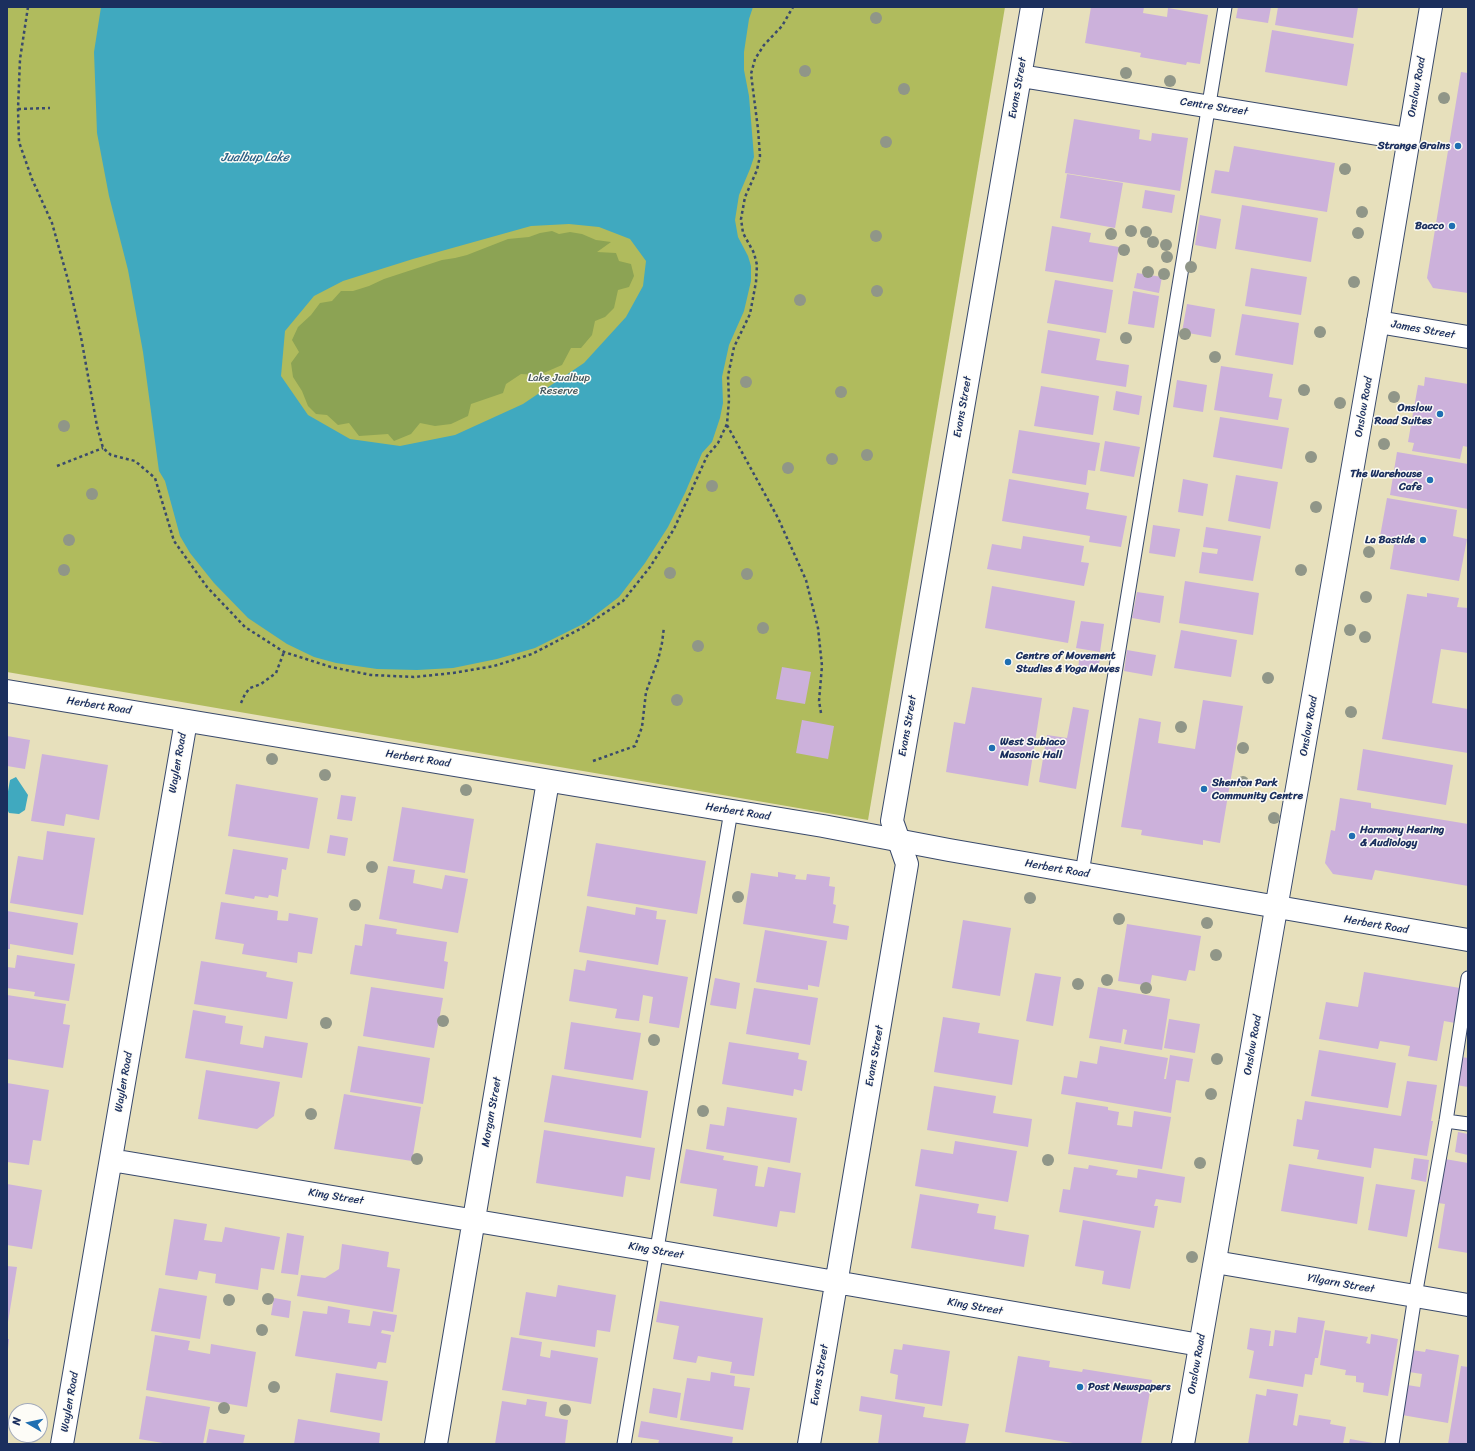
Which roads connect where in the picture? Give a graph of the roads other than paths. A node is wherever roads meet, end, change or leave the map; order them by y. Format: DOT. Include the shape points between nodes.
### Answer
graph roads {
  1 [pos="1032,7"];
  2 [pos="1225,7"];
  3 [pos="1431,7"];
  4 [pos="1021,76"];
  5 [pos="1209,107"];
  6 [pos="1408,139"];
  7 [pos="1378,322"];
  8 [pos="1468,337"];
  9 [pos="7,691"];
  10 [pos="186,721"];
  11 [pos="548,781"];
  12 [pos="731,811"];
  13 [pos="899,841"];
  14 [pos="1082,873"];
  15 [pos="1277,908"];
  16 [pos="1468,940"];
  17 [pos="1468,978"];
  18 [pos="1446,1121"];
  19 [pos="1468,1124"];
  20 [pos="111,1160"];
  21 [pos="474,1220"];
  22 [pos="656,1251"];
  23 [pos="1215,1262"];
  24 [pos="836,1283"];
  25 [pos="1415,1296"];
  26 [pos="1468,1305"];
  27 [pos="1200,1345"];
  28 [pos="62,1444"];
  29 [pos="436,1444"];
  30 [pos="624,1444"];
  31 [pos="809,1444"];
  32 [pos="1183,1444"];
  33 [pos="1392,1444"];
  1 -- 4 [label="street, Evans Street"];
  2 -- 5 [label="lane"];
  3 -- 6 [label="street, Onslow Road"];
  4 -- 5 [label="street, Centre Street"];
  4 -- 13 [label="street, Evans Street" via="892,821"];
  5 -- 6 [label="street, Centre Street"];
  5 -- 14 [label="lane"];
  6 -- 7 [label="street, Onslow Road"];
  7 -- 8 [label="street, James Street"];
  7 -- 15 [label="street, Onslow Road"];
  9 -- 10 [label="street, Herbert Road"];
  10 -- 11 [label="street, Herbert Road"];
  10 -- 20 [label="street, Waylen Road"];
  11 -- 12 [label="street, Herbert Road"];
  11 -- 21 [label="street, Morgan Street"];
  12 -- 13 [label="street, Herbert Road"];
  12 -- 22 [label="lane"];
  13 -- 14 [label="street, Herbert Road"];
  13 -- 24 [label="street, Evans Street" via="907,864"];
  14 -- 15 [label="street, Herbert Road"];
  15 -- 16 [label="street, Herbert Road"];
  15 -- 23 [label="street, Onslow Road"];
  17 -- 18 [label="lane"];
  18 -- 19 [label="lane"];
  18 -- 25 [label="lane"];
  20 -- 21 [label="street, King Street"];
  20 -- 28 [label="street, Waylen Road"];
  21 -- 22 [label="street, King Street"];
  21 -- 29 [label="street, Morgan Street"];
  22 -- 24 [label="street, King Street"];
  22 -- 30 [label="lane"];
  23 -- 25 [label="street, Yilgarn Street"];
  23 -- 27 [label="street, Onslow Road"];
  24 -- 27 [label="street, King Street"];
  24 -- 31 [label="street, Evans Street"];
  25 -- 26 [label="street, Yilgarn Street"];
  25 -- 33 [label="lane"];
  27 -- 32 [label="street, Onslow Road"];
}
